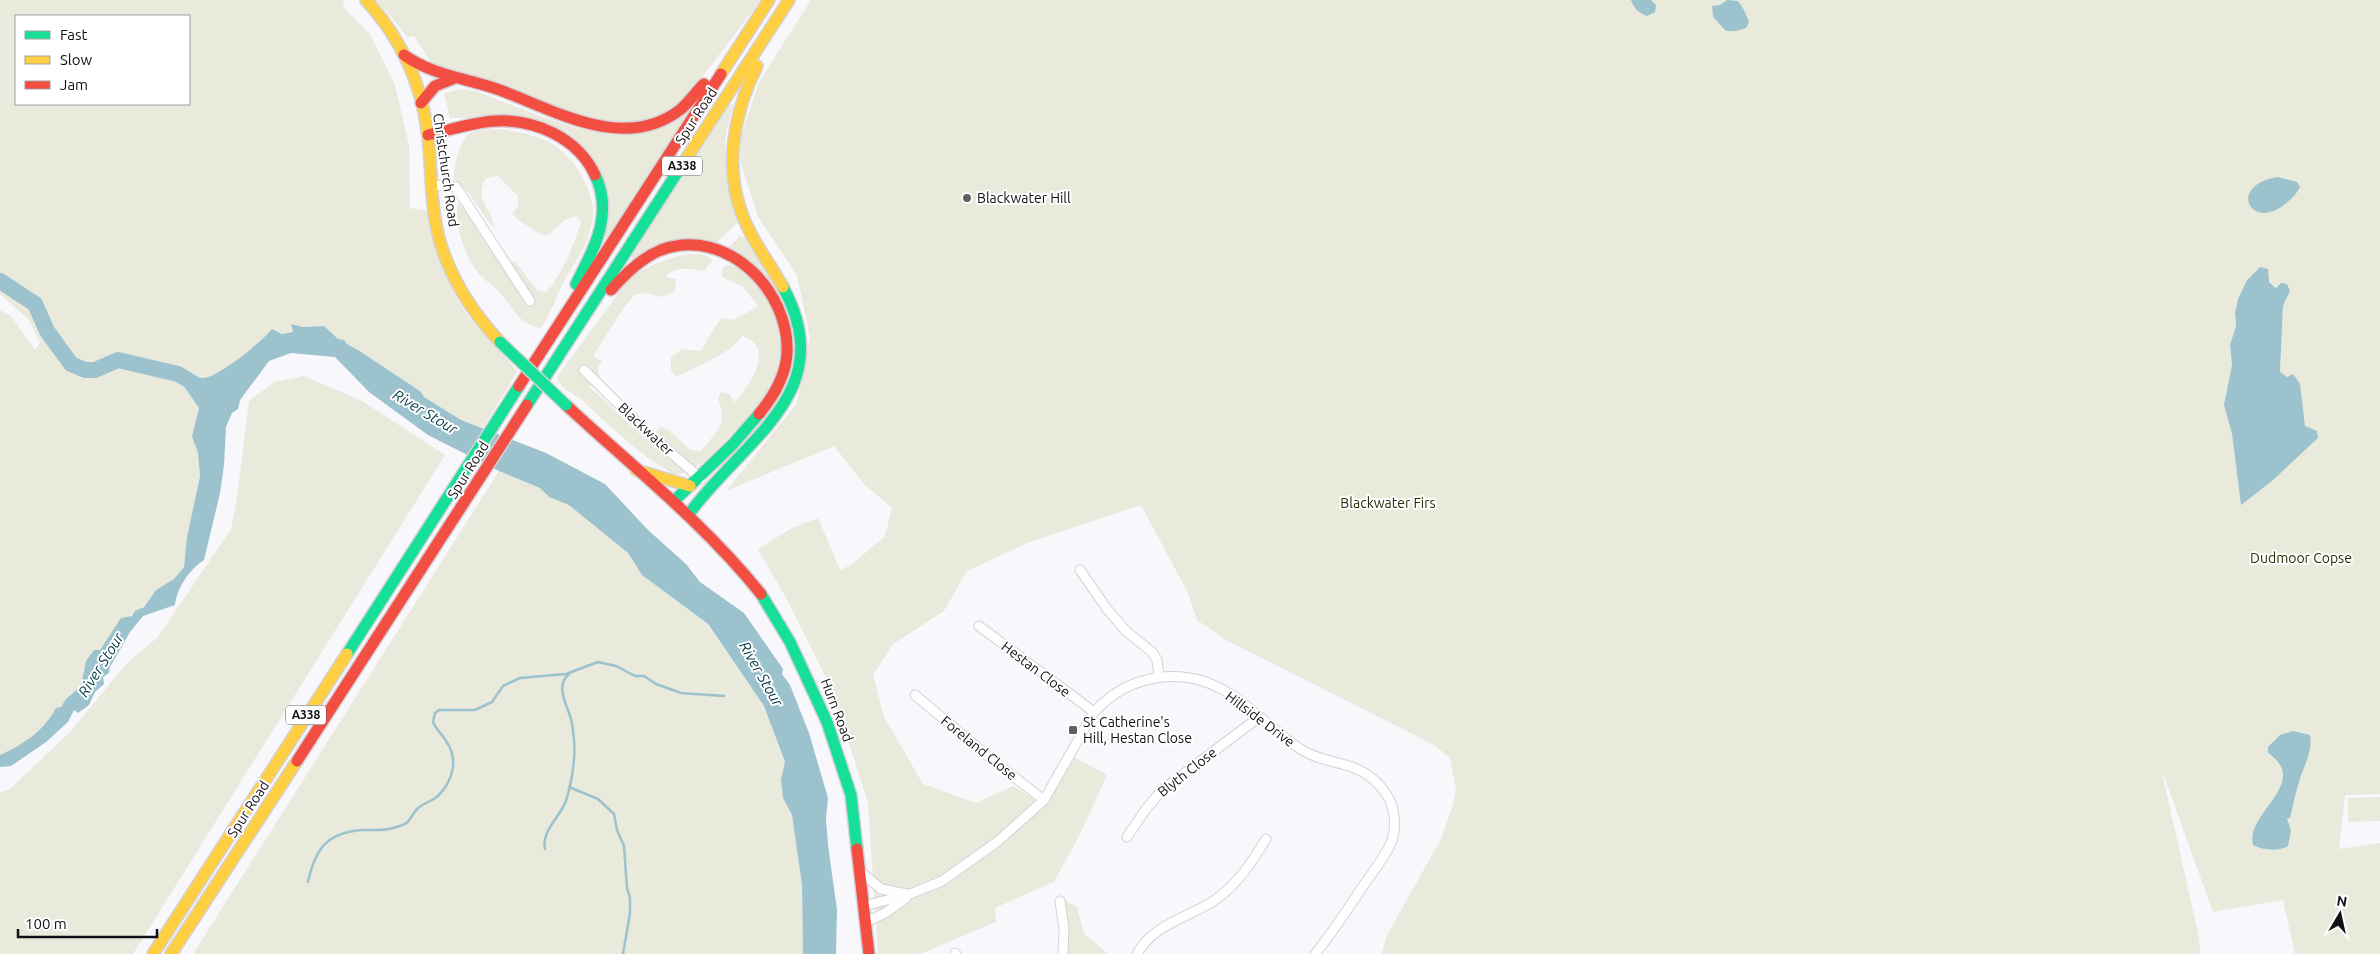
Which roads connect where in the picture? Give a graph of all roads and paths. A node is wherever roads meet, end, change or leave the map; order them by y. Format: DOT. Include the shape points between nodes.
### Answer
graph roads {
  1 [pos="366,0"];
  2 [pos="769,0"];
  3 [pos="790,0"];
  4 [pos="754,21"];
  5 [pos="776,21"];
  6 [pos="404,55"];
  7 [pos="455,78"];
  8 [pos="421,103"];
  9 [pos="428,135"];
  10 [pos="432,185"];
  11 [pos="530,301"];
  12 [pos="555,332"];
  13 [pos="574,332"];
  14 [pos="584,370"];
  15 [pos="566,405"];
  16 [pos="636,470"];
  17 [pos="695,482"];
  18 [pos="710,487"];
  19 [pos="674,502"];
  20 [pos="689,514"];
  21 [pos="1080,570"];
  22 [pos="979,626"];
  23 [pos="1160,676"];
  24 [pos="915,695"];
  25 [pos="1094,712"];
  26 [pos="1258,718"];
  27 [pos="1044,800"];
  28 [pos="1128,837"];
  29 [pos="1266,839"];
  30 [pos="860,871"];
  31 [pos="910,894"];
  32 [pos="1060,901"];
  33 [pos="864,906"];
  34 [pos="866,922"];
  35 [pos="153,954"];
  36 [pos="171,954"];
  37 [pos="869,954"];
  38 [pos="1063,954"];
  39 [pos="1137,954"];
  40 [pos="1315,954"];
  1 -- 6 [label="main road, Christchurch Road" via="395,36"];
  2 -- 4 [label="main road, Spur Road / A338"];
  3 -- 5 [label="main road, Spur Road / A338"];
  4 -- 7 [label="main road" via="691,101 658,124 634,130 597,127 494,88"];
  4 -- 12 [label="main road, Spur Road / A338"];
  5 -- 13 [label="main road, Spur Road / A338"];
  5 -- 18 [label="main road" via="741,98 734,128 732,164 747,224 794,306 801,333 800,363 792,390 777,416"];
  6 -- 7 [label="main road" via="416,65"];
  6 -- 8 [label="main road, Christchurch Road"];
  7 -- 8 [label="main road" via="432,87"];
  8 -- 9 [label="main road, Christchurch Road"];
  9 -- 10 [label="main road, Christchurch Road"];
  9 -- 12 [label="main road" via="495,121 530,124 558,134 579,150 590,165 600,188 602,225"];
  10 -- 11 [label="street" via="456,187"];
  10 -- 15 [label="main road, Christchurch Road, bridge" via="435,219 450,270 473,310 500,342"];
  12 -- 35 [label="main road, Spur Road / A338"];
  13 -- 17 [label="main road" via="630,269 649,256 671,248 696,246 731,255 752,268 766,283 786,320 788,346 781,379 756,418"];
  13 -- 36 [label="main road, Spur Road / A338"];
  14 -- 17 [label="street, Blackwater"];
  15 -- 16 [label="main road, Hurn Road"];
  16 -- 17 [label="main road"];
  16 -- 19 [label="main road, Hurn Road"];
  17 -- 18 [label="street, Blackwater"];
  17 -- 19 [label="main road"];
  18 -- 20 [label="main road"];
  19 -- 20 [label="main road, Hurn Road"];
  20 -- 30 [label="main road, Hurn Road" via="734,560 769,604 809,681 827,722 851,795"];
  21 -- 23 [label="street" via="1126,631 1152,652"];
  22 -- 25 [label="street, Hestan Close"];
  23 -- 25 [label="street, Hillside Drive" via="1133,683 1114,693"];
  23 -- 26 [label="street, Hillside Drive" via="1179,676 1218,688"];
  24 -- 27 [label="street, Foreland Close"];
  25 -- 27 [label="street, Hillside Drive"];
  26 -- 28 [label="street, Blyth Close" via="1162,790"];
  26 -- 40 [label="street, Hillside Drive" via="1303,751 1333,764 1352,767 1372,778 1386,793 1393,807 1391,844"];
  27 -- 31 [label="street, Hillside Drive" via="997,842 950,876"];
  29 -- 39 [label="street" via="1248,870 1231,886 1199,910 1152,933"];
  30 -- 31 [label="street" via="881,889"];
  30 -- 33 [label="main road, Hurn Road"];
  31 -- 33 [label="street, Hillside Drive"];
  31 -- 34 [label="street, Hillside Drive" via="884,914"];
  32 -- 38 [label="street"];
  33 -- 34 [label="main road, Hurn Road"];
  34 -- 37 [label="main road, Hurn Road"];
}
